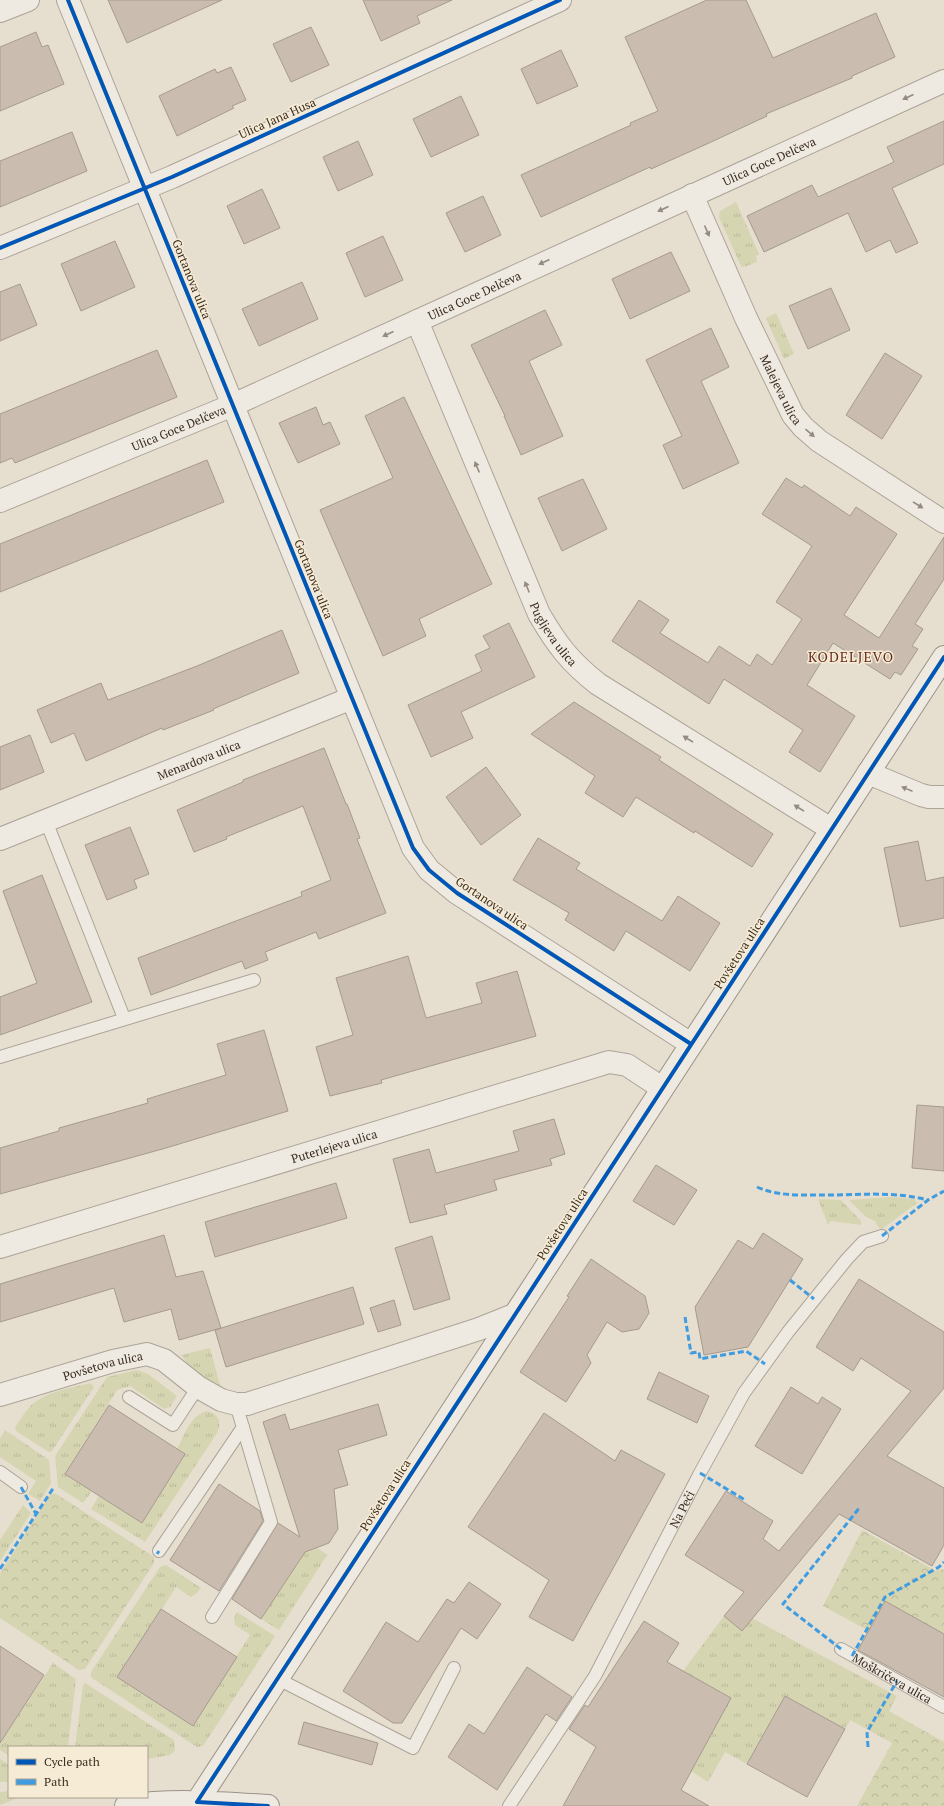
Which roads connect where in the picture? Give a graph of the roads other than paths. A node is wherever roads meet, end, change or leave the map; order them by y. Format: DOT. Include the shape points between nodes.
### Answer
graph roads {
  1 [pos="28,0"];
  2 [pos="68,0"];
  3 [pos="560,0"];
  4 [pos="0,11"];
  5 [pos="944,81"];
  6 [pos="144,189"];
  7 [pos="692,195"];
  8 [pos="0,248"];
  9 [pos="417,321"];
  10 [pos="233,404"];
  11 [pos="0,501"];
  12 [pos="944,522"];
  13 [pos="944,657"];
  14 [pos="352,698"];
  15 [pos="868,772"];
  16 [pos="944,797"];
  17 [pos="46,821"];
  18 [pos="832,829"];
  19 [pos="0,839"];
  20 [pos="254,980"];
  21 [pos="124,1018"];
  22 [pos="691,1044"];
  23 [pos="0,1057"];
  24 [pos="662,1088"];
  25 [pos="882,1236"];
  26 [pos="0,1247"];
  27 [pos="514,1315"];
  28 [pos="198,1387"];
  29 [pos="129,1396"];
  30 [pos="3,1398"];
  31 [pos="236,1404"];
  32 [pos="243,1427"];
  33 [pos="0,1472"];
  34 [pos="21,1487"];
  35 [pos="159,1552"];
  36 [pos="212,1617"];
  37 [pos="841,1649"];
  38 [pos="454,1668"];
  39 [pos="278,1679"];
  40 [pos="944,1707"];
  41 [pos="196,1804"];
  42 [pos="126,1806"];
  43 [pos="268,1806"];
  44 [pos="509,1806"];
  1 -- 4 [label="street"];
  2 -- 6 [label="street, Gortanova ulica"];
  3 -- 6 [label="street, Ulica Jana Husa"];
  5 -- 7 [label="street, Ulica Goce Delčeva, one-way"];
  6 -- 8 [label="street, Ulica Jana Husa"];
  6 -- 10 [label="street, Gortanova ulica"];
  7 -- 9 [label="street, Ulica Goce Delčeva, one-way"];
  7 -- 12 [label="street, Malejeva ulica, one-way" via="746,318 794,415 803,427 819,441"];
  9 -- 10 [label="street, Ulica Goce Delčeva, one-way"];
  18 -- 9 [label="street, Pugljeva ulica, one-way" via="598,684 565,655 539,614"];
  10 -- 11 [label="street, Ulica Goce Delčeva"];
  10 -- 14 [label="street, Gortanova ulica"];
  13 -- 15 [label="street, Povšetova ulica"];
  14 -- 17 [label="street, Menardova ulica"];
  14 -- 22 [label="street, Gortanova ulica" via="413,848 429,870 456,893"];
  16 -- 15 [label="street, one-way" via="920,795"];
  15 -- 18 [label="street, Povšetova ulica"];
  17 -- 19 [label="street, Menardova ulica"];
  17 -- 21 [label="lane"];
  18 -- 22 [label="street, Povšetova ulica"];
  20 -- 21 [label="lane"];
  21 -- 23 [label="lane"];
  22 -- 24 [label="street, Povšetova ulica"];
  24 -- 26 [label="street, Puterlejeva ulica" via="627,1064 609,1062"];
  24 -- 27 [label="street, Povšetova ulica"];
  25 -- 44 [label="lane, Na Peči" via="863,1242 847,1259 788,1332 744,1393 595,1676"];
  27 -- 31 [label="street, Povšetova ulica" via="480,1329 260,1401"];
  27 -- 39 [label="street, Povšetova ulica"];
  28 -- 29 [label="lane" via="173,1425"];
  28 -- 30 [label="street, Povšetova ulica" via="164,1360 147,1354 113,1361"];
  28 -- 31 [label="street, Povšetova ulica" via="221,1400"];
  31 -- 32 [label="lane"];
  32 -- 35 [label="lane"];
  32 -- 36 [label="lane" via="271,1522"];
  33 -- 34 [label="lane"];
  37 -- 40 [label="lane, Moškričeva ulica"];
  38 -- 39 [label="lane" via="413,1748"];
  39 -- 41 [label="street, Povšetova ulica"];
  41 -- 42 [label="street" via="145,1803"];
  41 -- 43 [label="street"];
}
